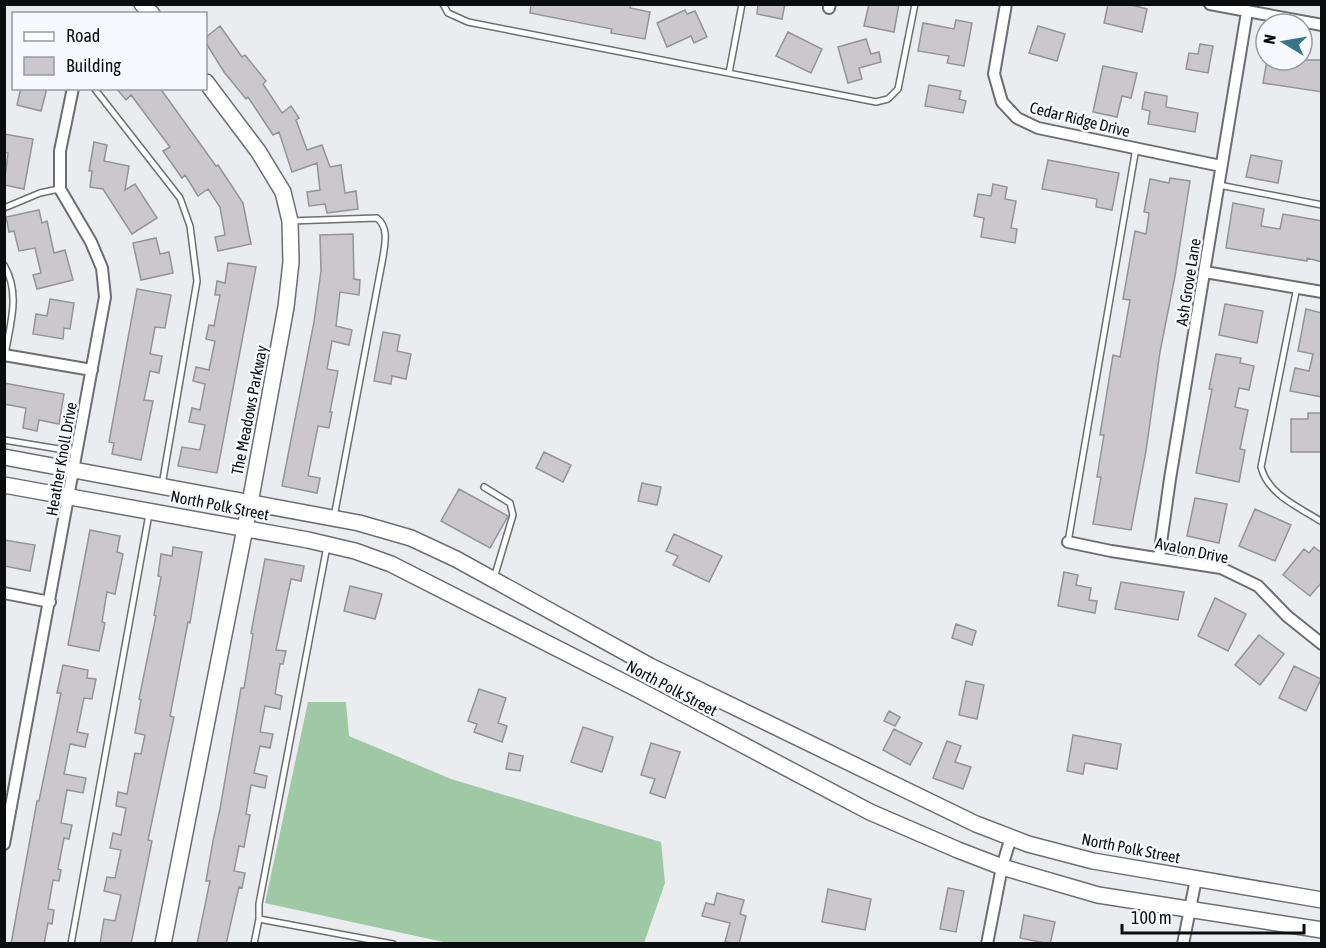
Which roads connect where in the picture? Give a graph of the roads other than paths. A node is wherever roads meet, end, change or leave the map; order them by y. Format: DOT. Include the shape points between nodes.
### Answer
graph roads {
  1 [pos="443,4"];
  2 [pos="742,4"];
  3 [pos="915,4"];
  4 [pos="1006,4"];
  5 [pos="1210,4"];
  6 [pos="1247,12"];
  7 [pos="1322,25"];
  8 [pos="729,73"];
  9 [pos="207,83"];
  10 [pos="73,90"];
  11 [pos="96,90"];
  12 [pos="1136,148"];
  13 [pos="1221,166"];
  14 [pos="1219,185"];
  15 [pos="60,189"];
  16 [pos="1322,205"];
  17 [pos="4,208"];
  18 [pos="290,221"];
  19 [pos="4,265"];
  20 [pos="1205,272"];
  21 [pos="1297,287"];
  22 [pos="1322,292"];
  23 [pos="5,355"];
  24 [pos="92,370"];
  25 [pos="4,440"];
  26 [pos="77,452"];
  27 [pos="4,457"];
  28 [pos="74,470"];
  29 [pos="4,485"];
  30 [pos="162,487"];
  31 [pos="484,487"];
  32 [pos="69,497"];
  33 [pos="250,503"];
  34 [pos="150,510"];
  35 [pos="333,518"];
  36 [pos="1322,522"];
  37 [pos="245,528"];
  38 [pos="1068,542"];
  39 [pos="327,545"];
  40 [pos="1159,557"];
  41 [pos="493,579"];
  42 [pos="4,592"];
  43 [pos="51,602"];
  44 [pos="1322,644"];
  45 [pos="650,666"];
  46 [pos="639,690"];
  47 [pos="1011,837"];
  48 [pos="4,844"];
  49 [pos="1002,867"];
  50 [pos="1196,879"];
  51 [pos="1322,900"];
  52 [pos="1190,910"];
  53 [pos="260,919"];
  54 [pos="1322,930"];
  55 [pos="71,944"];
  56 [pos="163,944"];
  57 [pos="254,944"];
  58 [pos="393,944"];
  59 [pos="987,944"];
  60 [pos="1183,944"];
  1 -- 8 [label="lane" via="448,14 468,22"];
  2 -- 8 [label="lane"];
  3 -- 8 [label="lane" via="898,88 882,102"];
  4 -- 12 [label="street, Cedar Ridge Drive" via="994,74 1002,102 1013,115 1038,128"];
  5 -- 6 [label="street"];
  6 -- 7 [label="street"];
  6 -- 13 [label="street, Ash Grove Lane"];
  9 -- 18 [label="main road, The Meadows Parkway" via="258,151 283,192"];
  10 -- 15 [label="street" via="60,151"];
  11 -- 30 [label="lane" via="180,198 190,226 197,282"];
  12 -- 13 [label="street, Cedar Ridge Drive"];
  12 -- 38 [label="lane"];
  13 -- 14 [label="street, Ash Grove Lane"];
  14 -- 16 [label="lane"];
  14 -- 20 [label="street, Ash Grove Lane"];
  15 -- 17 [label="lane"];
  15 -- 24 [label="street, Heather Knoll Drive" via="102,268 105,297"];
  18 -- 33 [label="main road, The Meadows Parkway" via="286,307"];
  18 -- 35 [label="lane" via="377,218 385,232"];
  19 -- 23 [label="lane" via="15,294"];
  20 -- 21 [label="street"];
  20 -- 40 [label="street, Ash Grove Lane"];
  21 -- 22 [label="street"];
  21 -- 36 [label="lane" via="1261,467 1272,490"];
  23 -- 24 [label="street"];
  24 -- 26 [label="street, Heather Knoll Drive"];
  25 -- 26 [label="lane"];
  26 -- 28 [label="street, Heather Knoll Drive"];
  27 -- 28 [label="main road, North Polk Street"];
  28 -- 30 [label="main road, North Polk Street"];
  28 -- 32 [label="street, Heather Knoll Drive"];
  29 -- 32 [label="main road, North Polk Street"];
  30 -- 33 [label="main road, North Polk Street"];
  31 -- 41 [label="lane" via="510,503 513,515"];
  32 -- 34 [label="main road, North Polk Street"];
  32 -- 43 [label="street, Heather Knoll Drive"];
  33 -- 35 [label="main road, North Polk Street"];
  33 -- 37 [label="main road, The Meadows Parkway"];
  34 -- 37 [label="main road, North Polk Street"];
  34 -- 55 [label="lane"];
  35 -- 41 [label="main road, North Polk Street" via="411,538"];
  37 -- 39 [label="main road, North Polk Street"];
  37 -- 56 [label="main road, The Meadows Parkway"];
  38 -- 40 [label="street, Avalon Drive"];
  39 -- 46 [label="main road, North Polk Street" via="391,564"];
  39 -- 53 [label="lane" via="259,904"];
  40 -- 44 [label="street, Avalon Drive" via="1221,568 1258,586"];
  41 -- 45 [label="main road, North Polk Street"];
  42 -- 43 [label="street"];
  43 -- 48 [label="street, Heather Knoll Drive"];
  45 -- 46 [label="main road"];
  45 -- 47 [label="main road, North Polk Street" via="976,824"];
  46 -- 49 [label="main road, North Polk Street" via="870,812"];
  47 -- 49 [label="street"];
  47 -- 50 [label="main road, North Polk Street" via="1093,861"];
  49 -- 52 [label="main road, North Polk Street" via="1098,895"];
  49 -- 59 [label="street"];
  50 -- 51 [label="main road, North Polk Street"];
  50 -- 52 [label="street"];
  52 -- 54 [label="main road, North Polk Street"];
  52 -- 60 [label="street"];
  53 -- 57 [label="lane"];
  53 -- 58 [label="lane"];
}
